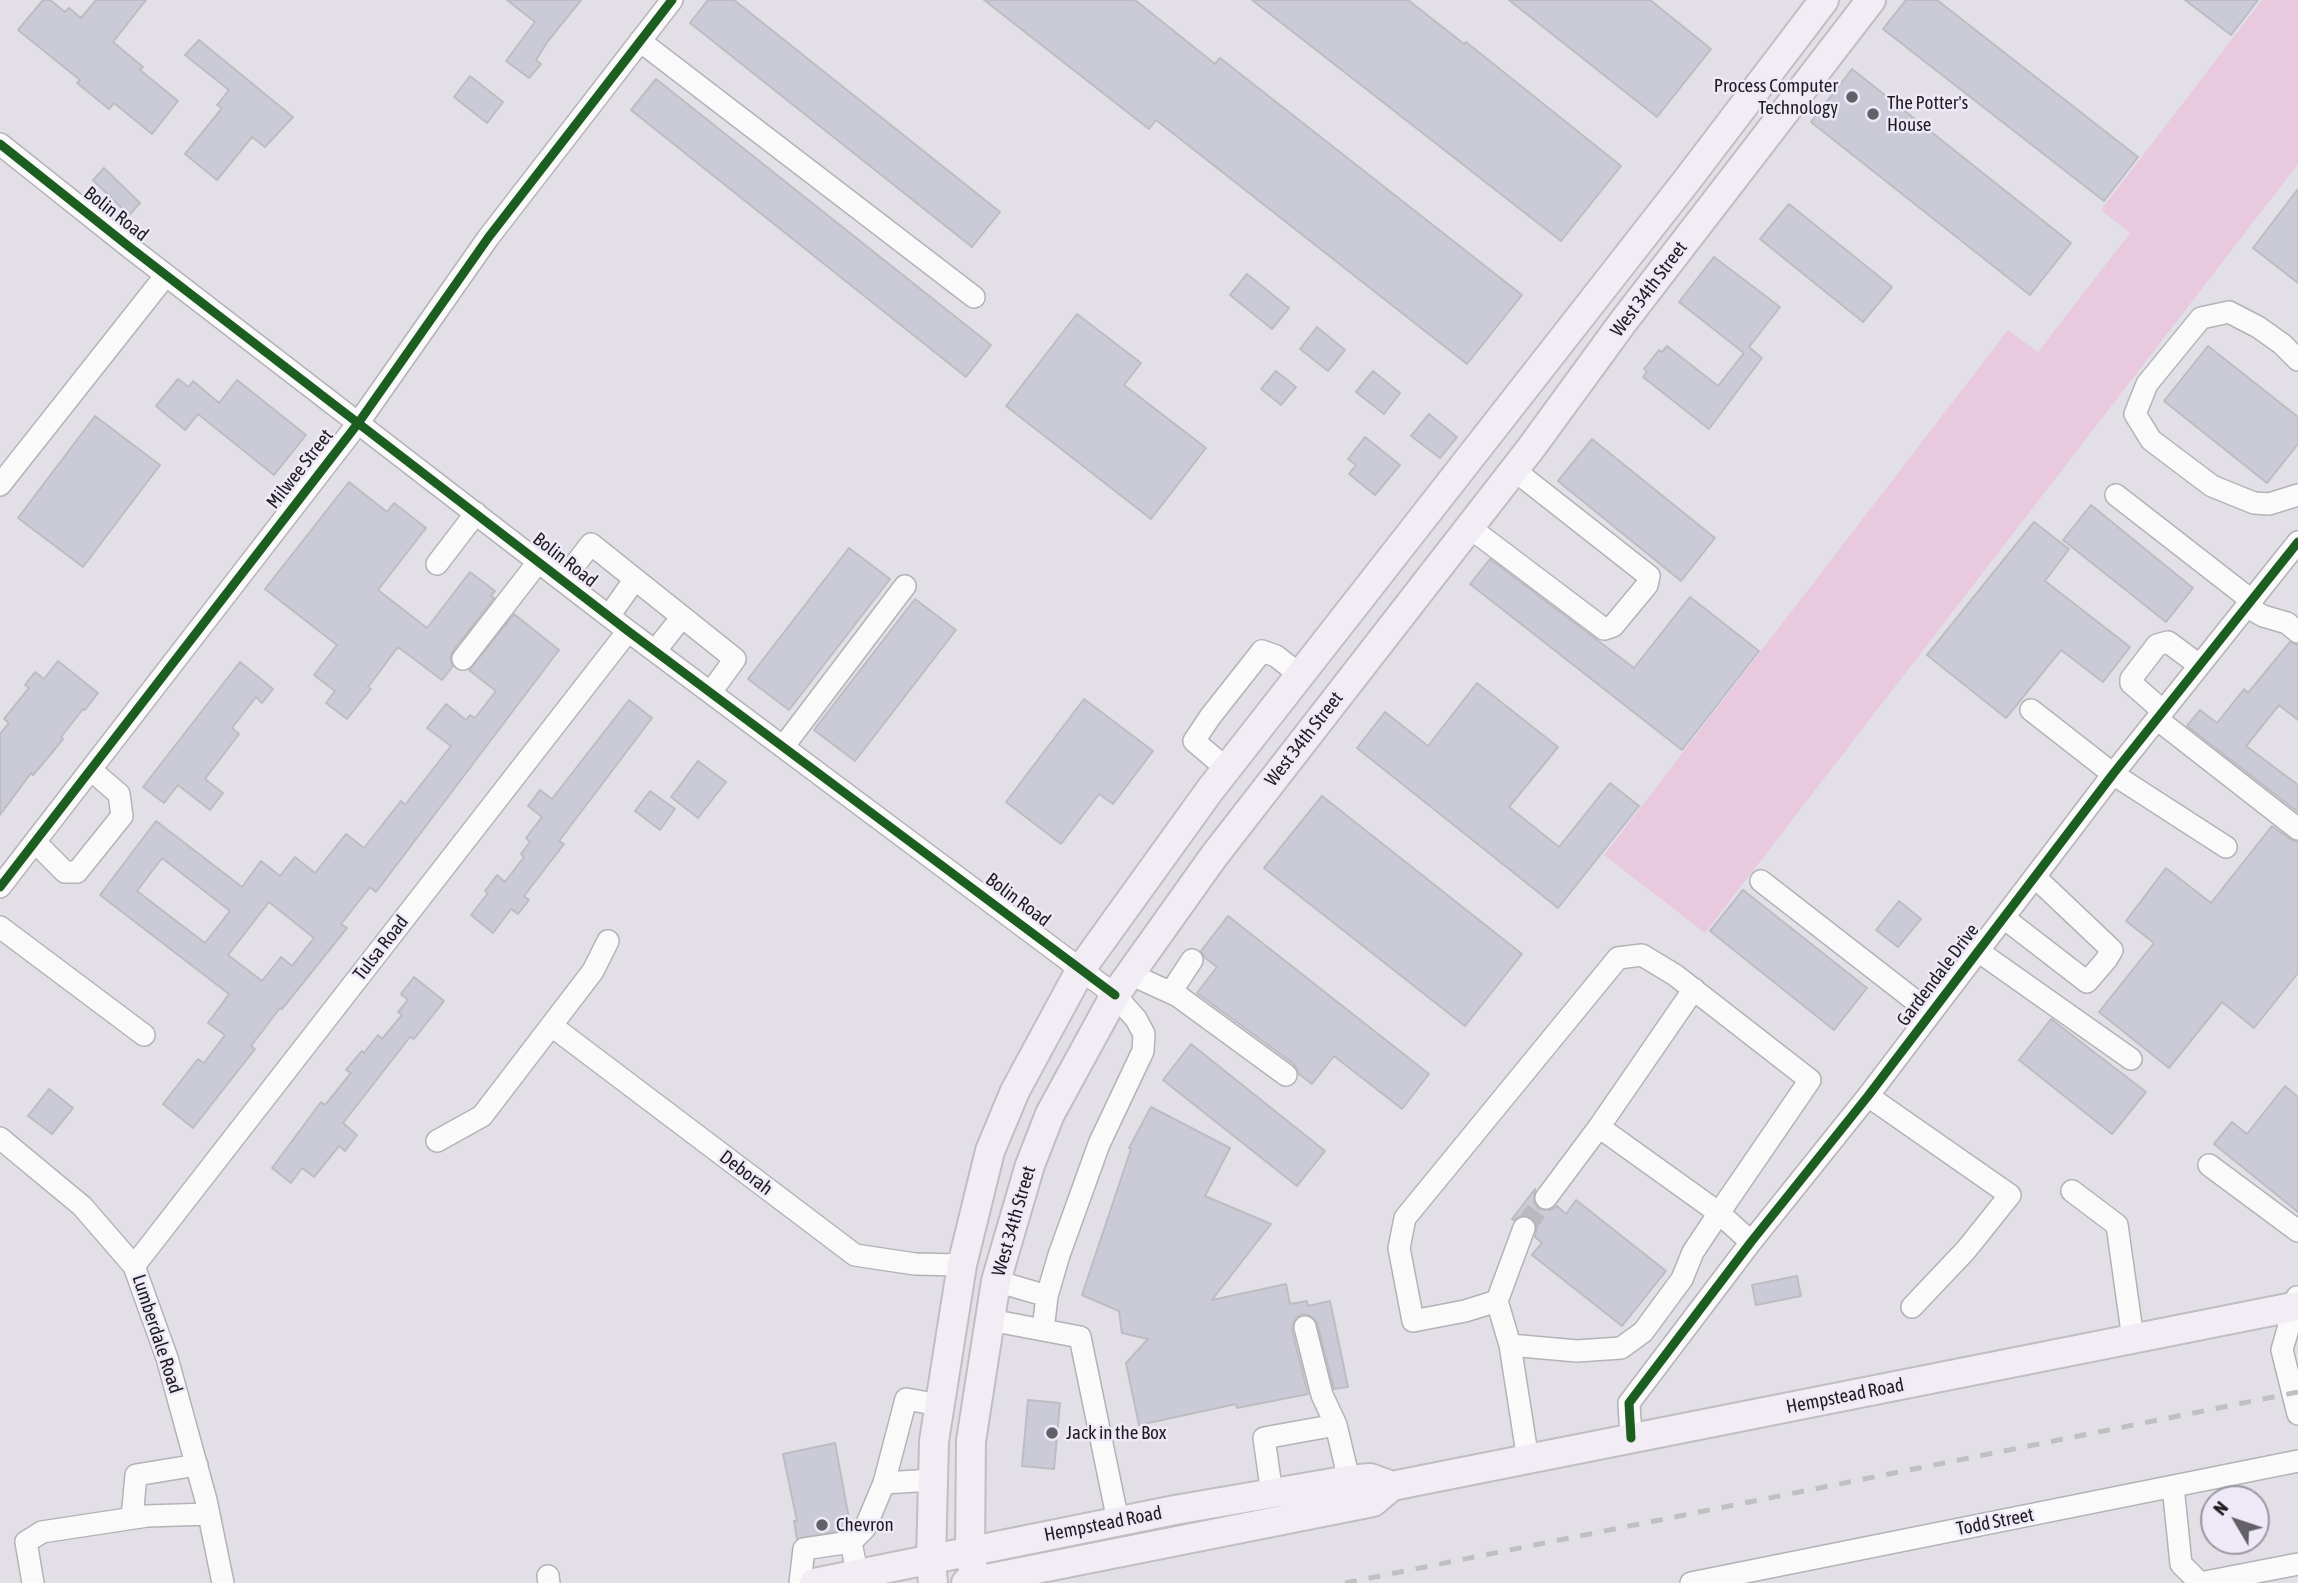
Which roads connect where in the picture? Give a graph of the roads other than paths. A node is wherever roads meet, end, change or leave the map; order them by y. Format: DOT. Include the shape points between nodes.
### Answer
graph roads {
  1 [pos="672,0"];
  2 [pos="1824,0"];
  3 [pos="1871,0"];
  4 [pos="640,41"];
  5 [pos="0,144"];
  6 [pos="1620,266"];
  7 [pos="166,275"];
  8 [pos="1650,288"];
  9 [pos="974,297"];
  10 [pos="2298,360"];
  11 [pos="359,422"];
  12 [pos="1514,470"];
  13 [pos="0,485"];
  14 [pos="2116,495"];
  15 [pos="2298,495"];
  16 [pos="476,513"];
  17 [pos="1469,527"];
  18 [pos="2298,542"];
  19 [pos="539,561"];
  20 [pos="438,564"];
  21 [pos="635,579"];
  22 [pos="563,580"];
  23 [pos="905,586"];
  24 [pos="2248,603"];
  25 [pos="609,615"];
  26 [pos="682,617"];
  27 [pos="628,631"];
  28 [pos="2298,632"];
  29 [pos="655,651"];
  30 [pos="463,659"];
  31 [pos="2199,665"];
  32 [pos="1293,684"];
  33 [pos="711,692"];
  34 [pos="2031,710"];
  35 [pos="2160,715"];
  36 [pos="1319,720"];
  37 [pos="783,747"];
  38 [pos="91,769"];
  39 [pos="1227,769"];
  40 [pos="2113,774"];
  41 [pos="2298,829"];
  42 [pos="34,842"];
  43 [pos="2226,847"];
  44 [pos="2035,877"];
  45 [pos="1761,881"];
  46 [pos="0,887"];
  47 [pos="2004,918"];
  48 [pos="0,927"];
  49 [pos="608,941"];
  50 [pos="1978,951"];
  51 [pos="1192,960"];
  52 [pos="1081,969"];
  53 [pos="1123,985"];
  54 [pos="1694,989"];
  55 [pos="1171,992"];
  56 [pos="1931,1013"];
  57 [pos="552,1026"];
  58 [pos="144,1035"];
  59 [pos="2131,1059"];
  60 [pos="1286,1075"];
  61 [pos="1868,1096"];
  62 [pos="1599,1127"];
  63 [pos="0,1138"];
  64 [pos="437,1141"];
  65 [pos="2209,1165"];
  66 [pos="2072,1191"];
  67 [pos="1546,1198"];
  68 [pos="1719,1213"];
  69 [pos="1524,1228"];
  70 [pos="2298,1231"];
  71 [pos="1751,1242"];
  72 [pos="962,1265"];
  73 [pos="134,1266"];
  74 [pos="996,1281"];
  75 [pos="1047,1296"];
  76 [pos="1497,1301"];
  77 [pos="2296,1303"];
  78 [pos="1912,1307"];
  79 [pos="990,1320"];
  80 [pos="1305,1326"];
  81 [pos="1043,1330"];
  82 [pos="2133,1339"];
  83 [pos="1510,1346"];
  84 [pos="940,1405"];
  85 [pos="2298,1414"];
  86 [pos="1336,1424"];
  87 [pos="1631,1438"];
  88 [pos="1528,1460"];
  89 [pos="2298,1461"];
  90 [pos="197,1465"];
  91 [pos="933,1480"];
  92 [pos="1349,1480"];
  93 [pos="884,1483"];
  94 [pos="1392,1486"];
  95 [pos="2173,1486"];
  96 [pos="1272,1494"];
  97 [pos="209,1514"];
  98 [pos="132,1518"];
  99 [pos="1118,1521"];
  100 [pos="851,1542"];
  101 [pos="970,1551"];
  102 [pos="2298,1564"];
  103 [pos="932,1571"];
  104 [pos="859,1579"];
  105 [pos="972,1582"];
  106 [pos="33,1583"];
  107 [pos="223,1583"];
  108 [pos="800,1583"];
  109 [pos="814,1583"];
  110 [pos="1691,1583"];
  1 -- 4 [label="street, Milwee Street"];
  2 -- 6 [label="main road, West 34th Street"];
  3 -- 8 [label="main road, West 34th Street"];
  4 -- 9 [label="street"];
  4 -- 11 [label="street, Milwee Street" via="488,238"];
  5 -- 7 [label="street, Bolin Road"];
  6 -- 8 [label="main road"];
  6 -- 32 [label="main road, West 34th Street"];
  7 -- 11 [label="street, Bolin Road"];
  7 -- 13 [label="street"];
  8 -- 12 [label="main road, West 34th Street"];
  10 -- 15 [label="street" via="2266,333 2229,312 2202,318 2147,384 2135,414 2151,440 2213,486 2254,503 2269,504"];
  11 -- 16 [label="street, Bolin Road"];
  11 -- 38 [label="street, Milwee Street"];
  12 -- 17 [label="main road, West 34th Street"];
  12 -- 17 [label="street" via="1649,576 1647,585 1614,626 1604,629"];
  14 -- 24 [label="street"];
  16 -- 19 [label="street, Bolin Road"];
  16 -- 20 [label="street"];
  17 -- 36 [label="main road, West 34th Street"];
  18 -- 24 [label="street, Gardendale Drive"];
  19 -- 22 [label="street, Bolin Road"];
  19 -- 30 [label="street"];
  21 -- 22 [label="street" via="591,544"];
  21 -- 25 [label="street"];
  21 -- 26 [label="street"];
  22 -- 25 [label="street, Bolin Road"];
  23 -- 37 [label="street"];
  24 -- 28 [label="street" via="2263,616"];
  24 -- 31 [label="street, Gardendale Drive"];
  25 -- 27 [label="street, Bolin Road"];
  26 -- 29 [label="street"];
  26 -- 33 [label="street" via="735,659"];
  27 -- 29 [label="street, Bolin Road"];
  27 -- 73 [label="street, Tulsa Road"];
  29 -- 33 [label="street, Bolin Road"];
  31 -- 35 [label="street, Gardendale Drive"];
  31 -- 35 [label="street" via="2168,642 2157,645 2131,683"];
  32 -- 36 [label="main road"];
  32 -- 39 [label="main road, West 34th Street"];
  32 -- 39 [label="street" via="1276,656 1262,651 1210,717 1194,741"];
  33 -- 37 [label="street, Bolin Road"];
  34 -- 40 [label="street"];
  35 -- 40 [label="street, Gardendale Drive"];
  35 -- 41 [label="street"];
  36 -- 53 [label="main road, West 34th Street" via="1214,856"];
  37 -- 52 [label="street, Bolin Road"];
  38 -- 42 [label="street, Milwee Street"];
  38 -- 42 [label="street" via="119,794 122,816 77,872 65,872"];
  39 -- 52 [label="main road, West 34th Street"];
  40 -- 43 [label="street"];
  40 -- 44 [label="street, Gardendale Drive"];
  42 -- 46 [label="street, Milwee Street"];
  44 -- 47 [label="street, Gardendale Drive"];
  44 -- 47 [label="street" via="2112,950 2106,960 2087,982"];
  45 -- 56 [label="street"];
  47 -- 50 [label="street, Gardendale Drive"];
  48 -- 58 [label="street"];
  49 -- 57 [label="street" via="593,971"];
  50 -- 56 [label="street, Gardendale Drive"];
  50 -- 59 [label="street"];
  51 -- 55 [label="street"];
  52 -- 53 [label="street, Bolin Road"];
  52 -- 72 [label="main road, West 34th Street" via="1015,1091 990,1151"];
  53 -- 55 [label="street"];
  53 -- 74 [label="main road, West 34th Street" via="1050,1114"];
  53 -- 75 [label="street" via="1144,1034 1143,1051 1099,1144"];
  54 -- 62 [label="street"];
  54 -- 68 [label="street" via="1810,1080"];
  54 -- 76 [label="street" via="1642,955 1618,958 1405,1218 1399,1248 1413,1321"];
  55 -- 60 [label="street"];
  56 -- 61 [label="street, Gardendale Drive"];
  57 -- 64 [label="street" via="482,1116"];
  57 -- 72 [label="street, Deborah" via="855,1255"];
  61 -- 71 [label="street, Gardendale Drive"];
  61 -- 78 [label="street" via="2010,1195 1966,1251"];
  62 -- 67 [label="street"];
  62 -- 68 [label="street"];
  63 -- 73 [label="street, Lumberdale Road" via="82,1206"];
  65 -- 70 [label="street"];
  66 -- 82 [label="street" via="2117,1226"];
  68 -- 71 [label="street"];
  68 -- 83 [label="street" via="1693,1252 1682,1279 1643,1332 1621,1348 1577,1351"];
  69 -- 76 [label="street"];
  71 -- 87 [label="street, Gardendale Drive" via="1629,1403"];
  72 -- 84 [label="main road, West 34th Street"];
  73 -- 90 [label="street, Lumberdale Road" via="167,1358"];
  74 -- 75 [label="street"];
  74 -- 79 [label="main road, West 34th Street"];
  75 -- 81 [label="street"];
  76 -- 83 [label="street"];
  77 -- 82 [label="main road, Hempstead Road"];
  77 -- 85 [label="street" via="2282,1350"];
  79 -- 81 [label="street"];
  79 -- 101 [label="main road, West 34th Street" via="971,1441"];
  80 -- 86 [label="street" via="1322,1395"];
  81 -- 99 [label="street" via="1080,1337"];
  82 -- 87 [label="main road, Hempstead Road"];
  83 -- 88 [label="street"];
  84 -- 91 [label="main road, West 34th Street"];
  84 -- 93 [label="street" via="906,1399"];
  86 -- 92 [label="street"];
  86 -- 96 [label="street" via="1264,1438"];
  87 -- 88 [label="main road, Hempstead Road"];
  88 -- 94 [label="main road, Hempstead Road"];
  89 -- 95 [label="street, Todd Street"];
  90 -- 97 [label="street, Lumberdale Road"];
  90 -- 98 [label="street" via="136,1475"];
  91 -- 93 [label="street"];
  91 -- 103 [label="main road, West 34th Street"];
  92 -- 94 [label="main road, Hempstead Road" via="1370,1478"];
  92 -- 96 [label="main road, Hempstead Road"];
  93 -- 100 [label="street" via="865,1528"];
  94 -- 105 [label="main road, Hempstead Road" via="1373,1502"];
  95 -- 102 [label="street" via="2181,1564 2200,1583"];
  95 -- 110 [label="street, Todd Street"];
  96 -- 99 [label="main road, Hempstead Road"];
  97 -- 98 [label="street"];
  97 -- 107 [label="street, Lumberdale Road"];
  98 -- 106 [label="street" via="42,1532 26,1542"];
  99 -- 101 [label="main road, Hempstead Road"];
  100 -- 104 [label="street"];
  100 -- 108 [label="street" via="804,1549"];
  101 -- 103 [label="main road, Hempstead Road"];
  101 -- 105 [label="main road, West 34th Street"];
  103 -- 104 [label="main road, Hempstead Road"];
  104 -- 109 [label="main road, Hempstead Road"];
}
